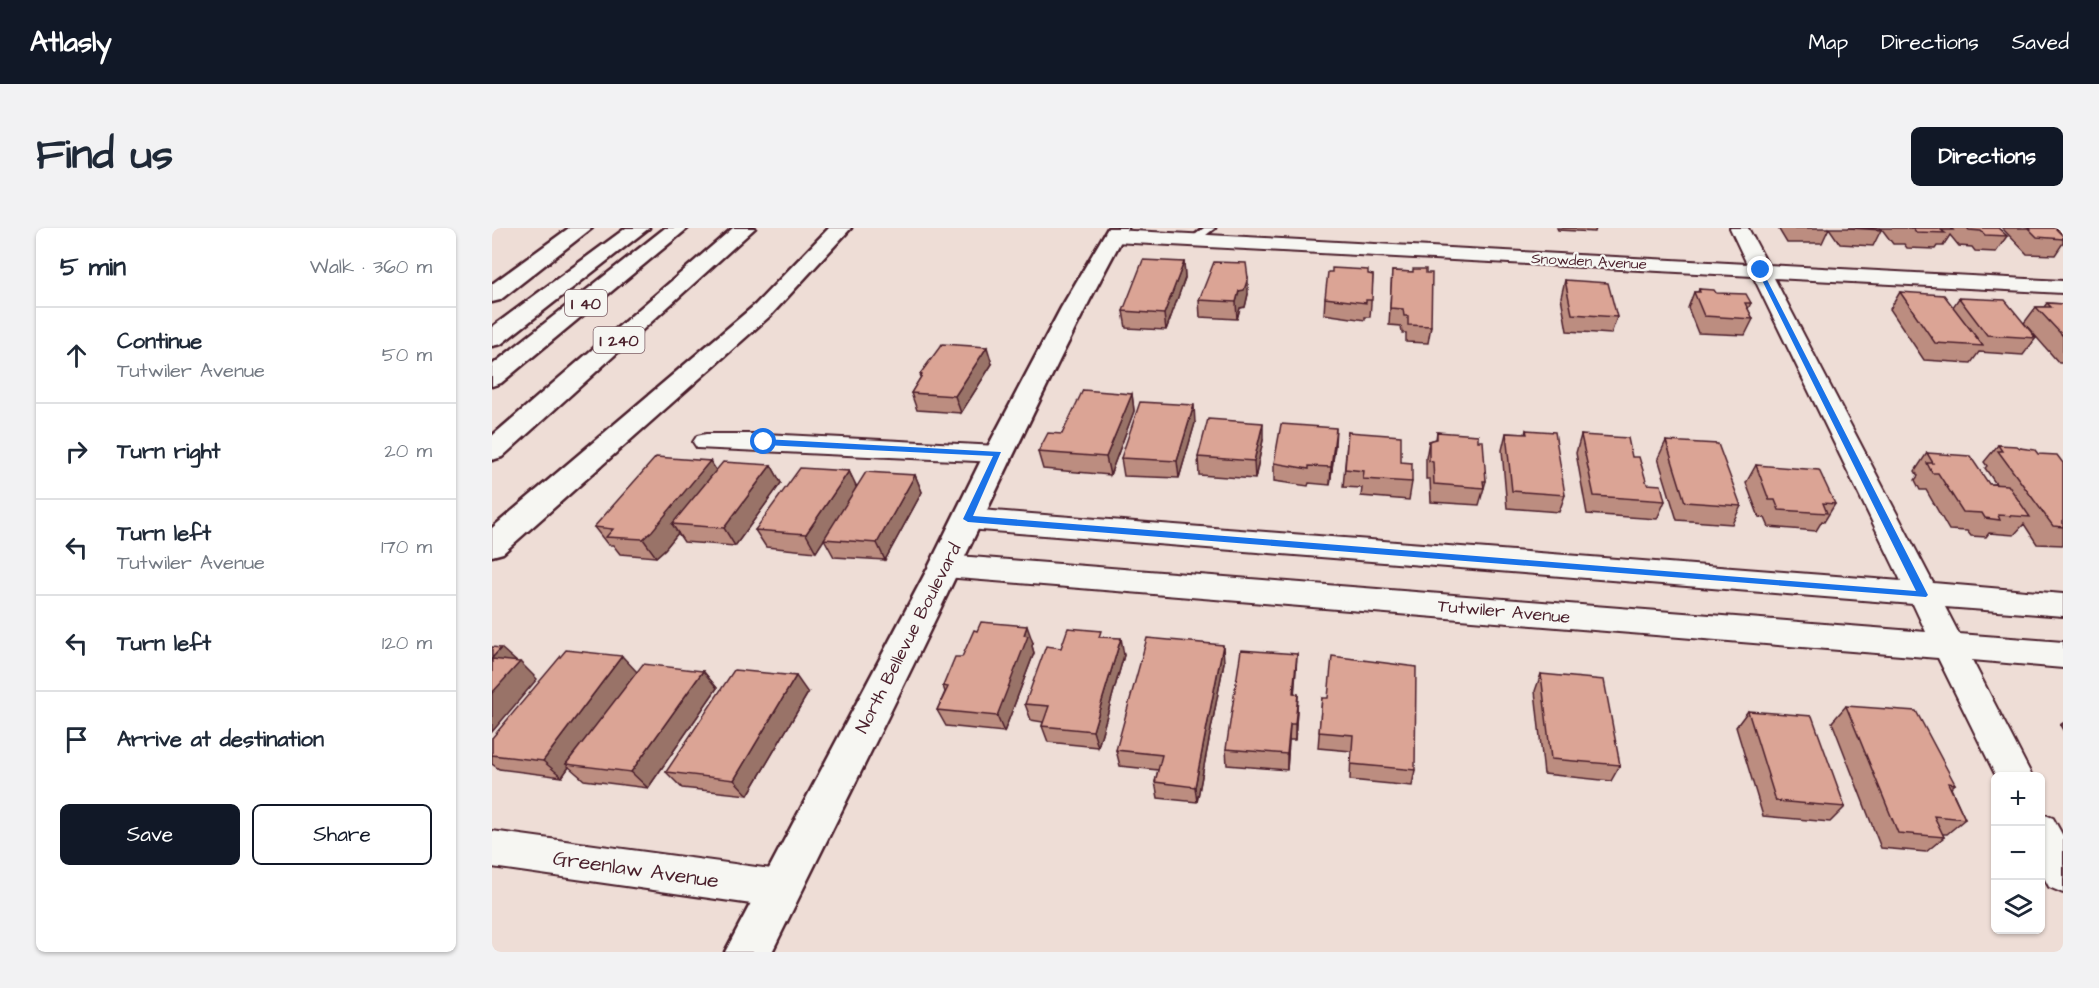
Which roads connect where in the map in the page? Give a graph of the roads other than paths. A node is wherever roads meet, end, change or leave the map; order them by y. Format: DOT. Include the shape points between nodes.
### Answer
graph roads {
  1 [pos="582,228"];
  2 [pos="639,228"];
  3 [pos="678,228"];
  4 [pos="745,228"];
  5 [pos="841,228"];
  6 [pos="1210,228"];
  7 [pos="1739,228"];
  8 [pos="1116,232"];
  9 [pos="1194,240"];
  10 [pos="1761,270"];
  11 [pos="2063,286"];
  12 [pos="492,295"];
  13 [pos="492,339"];
  14 [pos="492,378"];
  15 [pos="706,442"];
  16 [pos="492,450"];
  17 [pos="998,454"];
  18 [pos="968,519"];
  19 [pos="492,545"];
  20 [pos="945,566"];
  21 [pos="1923,595"];
  22 [pos="2063,605"];
  23 [pos="1949,646"];
  24 [pos="2063,655"];
  25 [pos="2012,772"];
  26 [pos="2045,840"];
  27 [pos="492,849"];
  28 [pos="2063,874"];
  29 [pos="779,889"];
  30 [pos="748,952"];
  1 -- 12 [label="main road"];
  2 -- 13 [label="main road, I 40"];
  3 -- 14 [label="main road, I 40"];
  4 -- 16 [label="main road, I 240"];
  5 -- 19 [label="main road" via="763,310"];
  6 -- 9 [label="lane"];
  7 -- 10 [label="street"];
  8 -- 9 [label="street, Snowden Avenue"];
  8 -- 17 [label="main road, North Bellevue Boulevard"];
  9 -- 10 [label="street, Snowden Avenue"];
  10 -- 11 [label="street, Snowden Avenue"];
  10 -- 21 [label="street"];
  15 -- 17 [label="street"];
  17 -- 18 [label="main road, North Bellevue Boulevard"];
  18 -- 20 [label="main road, North Bellevue Boulevard"];
  18 -- 21 [label="street"];
  20 -- 23 [label="street, Tutwiler Avenue"];
  20 -- 29 [label="main road, North Bellevue Boulevard"];
  21 -- 22 [label="street"];
  21 -- 23 [label="street"];
  23 -- 24 [label="street, Tutwiler Avenue"];
  23 -- 25 [label="street"];
  26 -- 28 [label="street"];
  27 -- 29 [label="street, Greenlaw Avenue"];
  29 -- 30 [label="main road, North Bellevue Boulevard"];
}
